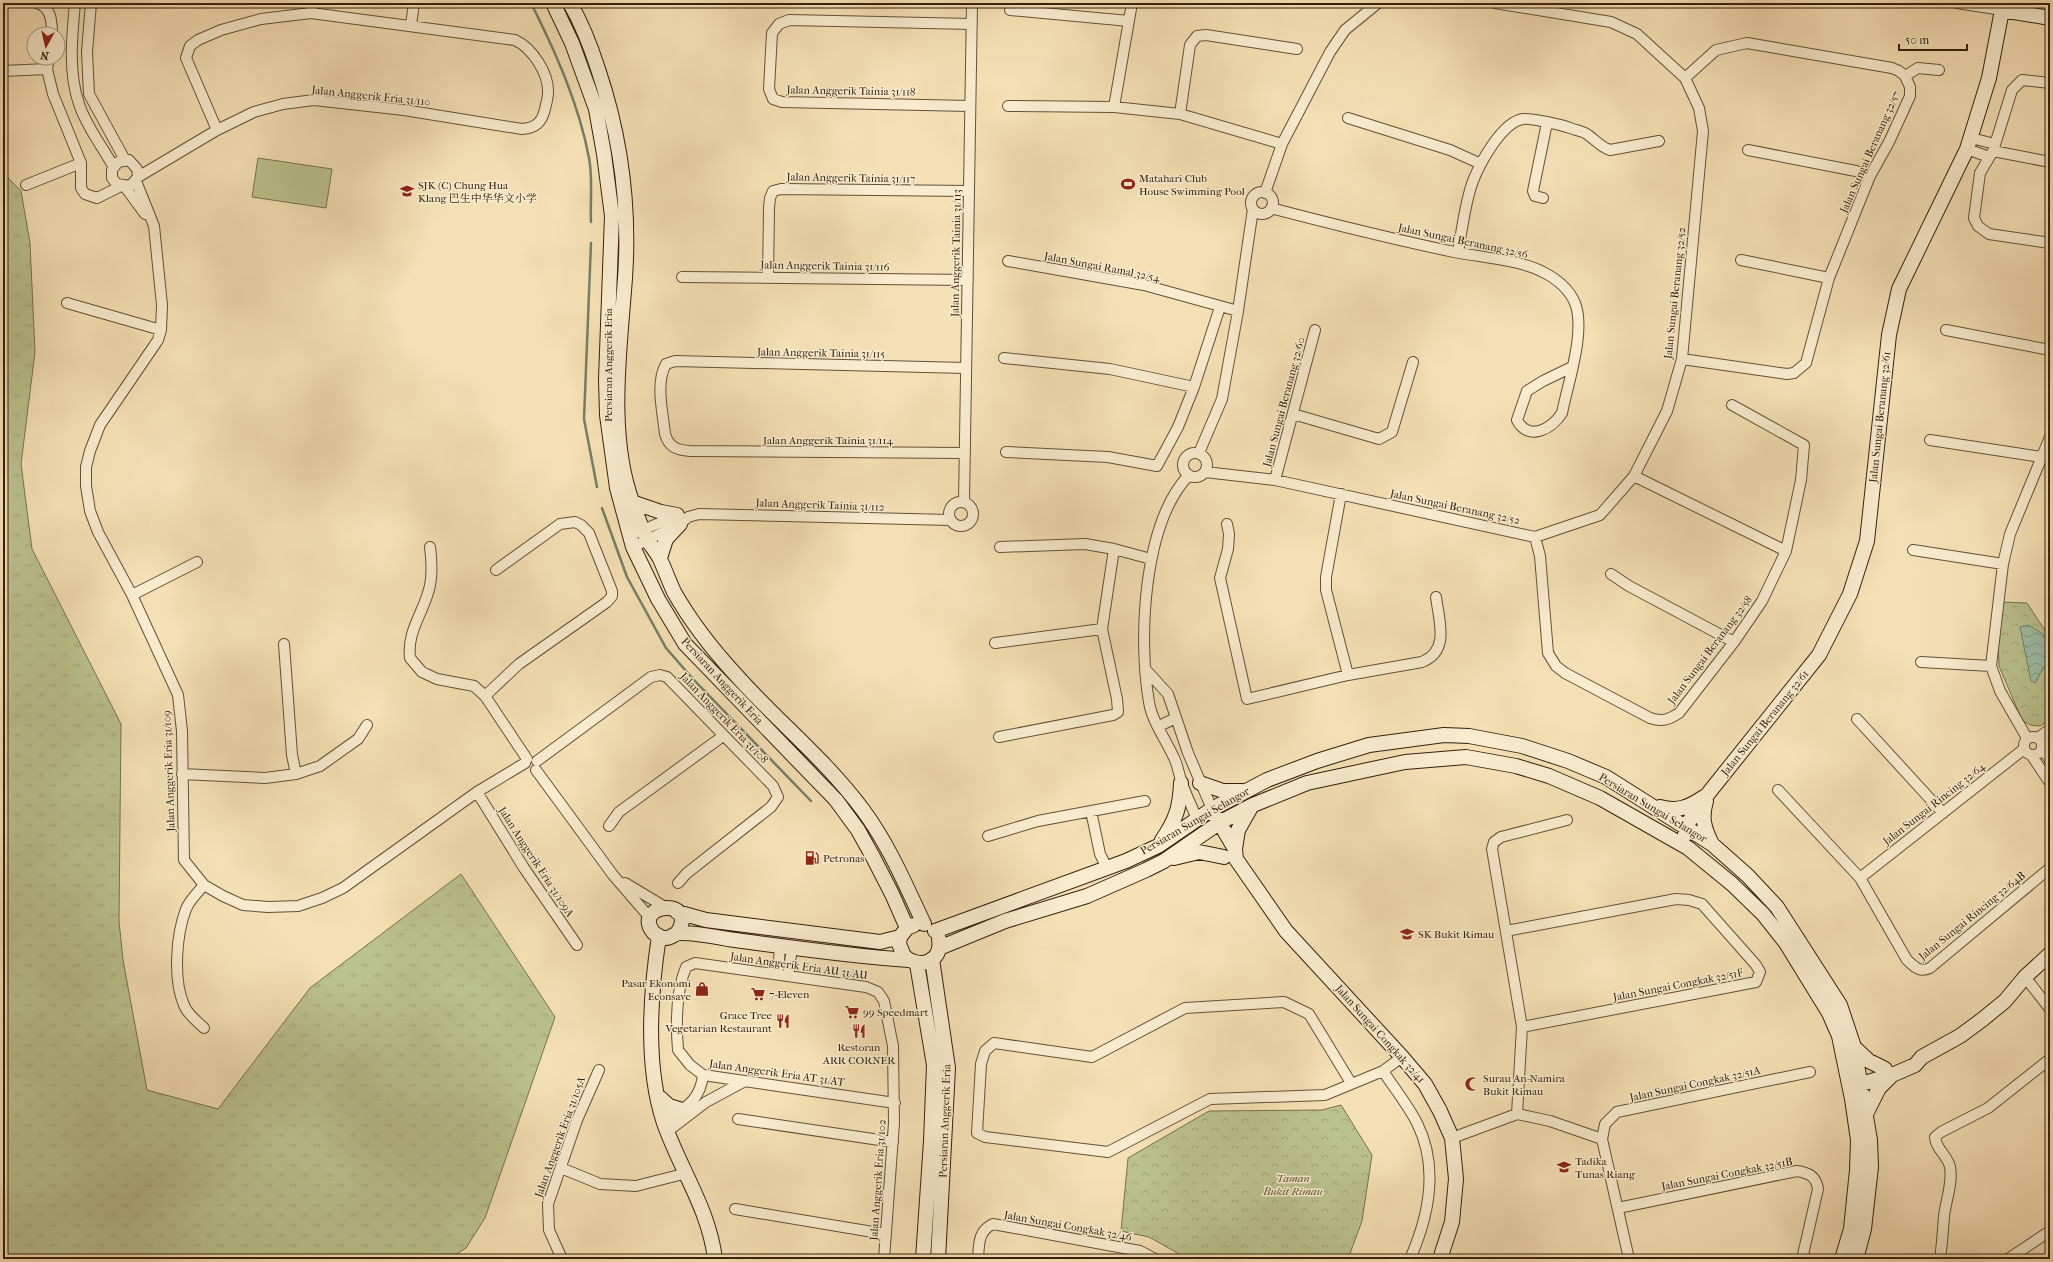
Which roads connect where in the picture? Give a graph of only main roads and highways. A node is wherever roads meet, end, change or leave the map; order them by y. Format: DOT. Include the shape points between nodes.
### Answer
graph roads {
  1 [pos="553,3"];
  2 [pos="570,3"];
  3 [pos="2050,18"];
  4 [pos="632,502"];
  5 [pos="660,558"];
  6 [pos="1182,783"];
  7 [pos="1200,783"];
  8 [pos="1248,790"];
  9 [pos="1707,795"];
  10 [pos="1253,805"];
  11 [pos="1652,805"];
  12 [pos="1212,809"];
  13 [pos="1197,819"];
  14 [pos="1219,823"];
  15 [pos="1686,826"];
  16 [pos="1206,832"];
  17 [pos="1712,844"];
  18 [pos="1158,846"];
  19 [pos="1688,848"];
  20 [pos="1232,855"];
  21 [pos="1164,861"];
  22 [pos="671,909"];
  23 [pos="929,927"];
  24 [pos="904,933"];
  25 [pos="669,935"];
  26 [pos="1792,939"];
  27 [pos="935,954"];
  28 [pos="2050,954"];
  29 [pos="913,962"];
  30 [pos="1854,1046"];
  31 [pos="1888,1072"];
  32 [pos="1855,1082"];
  33 [pos="657,1095"];
  34 [pos="682,1110"];
  35 [pos="1866,1114"];
  36 [pos="715,1259"];
  37 [pos="923,1259"];
  38 [pos="938,1259"];
  39 [pos="1440,1259"];
  40 [pos="1842,1259"];
  41 [pos="1856,1259"];
  1 -- 24 [label="main road, Persiaran Anggerik Eria" via="572,43 596,109 604,154 612,216 607,415 617,488 631,541 658,599 684,644 840,806 873,857 892,894"];
  2 -- 4 [label="main road, Persiaran Anggerik Eria" via="592,50 611,106 621,159 627,216 617,396 623,462"];
  3 -- 9 [label="main road, Jalan Sungai Beranang 32/61" via="2002,10 1988,78 1969,144 1899,289 1889,335 1867,542 1850,594 1819,655"];
  4 -- 5 [label="main road, Persiaran Anggerik Eria" via="645,535"];
  4 -- 5 [label="main road" via="682,518 666,539"];
  5 -- 23 [label="main road, Persiaran Anggerik Eria" via="680,602 708,642 736,676 808,748 863,810"];
  6 -- 18 [label="main road" via="1179,810"];
  7 -- 8 [label="main road" via="1223,791"];
  8 -- 11 [label="main road, Persiaran Sungai Selangor" via="1292,769 1369,745 1444,735 1469,736 1553,755 1606,777"];
  8 -- 12 [label="main road, Persiaran Sungai Selangor"];
  9 -- 11 [label="main road" via="1681,809 1667,810"];
  9 -- 15 [label="main road"];
  9 -- 17 [label="main road" via="1702,822"];
  10 -- 14 [label="main road, Persiaran Sungai Selangor"];
  10 -- 19 [label="main road, Persiaran Sungai Selangor" via="1307,783 1365,769 1404,762 1466,757 1516,766 1549,776 1600,798"];
  10 -- 20 [label="main road" via="1238,830"];
  11 -- 15 [label="main road, Persiaran Sungai Selangor"];
  12 -- 13 [label="main road, Persiaran Sungai Selangor"];
  12 -- 14 [label="main road"];
  13 -- 16 [label="main road"];
  13 -- 18 [label="main road, Persiaran Sungai Selangor"];
  14 -- 16 [label="main road, Persiaran Sungai Selangor"];
  14 -- 20 [label="main road"];
  15 -- 17 [label="main road, Persiaran Sungai Selangor"];
  15 -- 19 [label="main road"];
  16 -- 20 [label="main road"];
  16 -- 21 [label="main road, Persiaran Sungai Selangor"];
  17 -- 26 [label="main road, Persiaran Sungai Selangor" via="1748,876 1777,907"];
  18 -- 23 [label="main road, Persiaran Sungai Selangor" via="1107,868"];
  19 -- 26 [label="main road, Persiaran Sungai Selangor"];
  20 -- 21 [label="main road" via="1199,852"];
  20 -- 39 [label="main road, Jalan Sungai Congkak 32/41" via="1286,931 1425,1084 1452,1138 1456,1178 1455,1201 1448,1238"];
  21 -- 27 [label="main road, Persiaran Sungai Selangor" via="1087,896 1006,921"];
  22 -- 24 [label="main road" via="706,920 880,942"];
  22 -- 25 [label="main road" via="681,922"];
  22 -- 25 [label="main road" via="656,911 651,919 652,929"];
  23 -- 24 [label="main road" via="918,924"];
  23 -- 27 [label="main road" via="938,936"];
  24 -- 29 [label="main road" via="901,950"];
  25 -- 29 [label="main road"];
  25 -- 33 [label="main road" via="655,971 650,1036"];
  26 -- 30 [label="main road, Persiaran Sungai Selangor" via="1840,1005"];
  26 -- 32 [label="main road, Persiaran Sungai Selangor" via="1830,1013"];
  27 -- 29 [label="main road"];
  27 -- 38 [label="main road, Persiaran Anggerik Eria" via="948,1068"];
  28 -- 31 [label="main road" via="2025,977 2005,1001 1960,1036 1922,1057 1911,1057"];
  29 -- 37 [label="main road, Persiaran Anggerik Eria" via="934,1065"];
  30 -- 31 [label="main road" via="1869,1061"];
  30 -- 32 [label="main road, Persiaran Sungai Selangor"];
  31 -- 32 [label="main road"];
  31 -- 35 [label="main road"];
  32 -- 35 [label="main road, Persiaran Sungai Selangor"];
  32 -- 40 [label="main road, Persiaran Sungai Selangor" via="1857,1170 1851,1229"];
  33 -- 34 [label="main road" via="669,1106"];
  33 -- 36 [label="main road" via="666,1127 706,1217"];
  35 -- 41 [label="main road, Persiaran Sungai Selangor" via="1871,1167 1864,1230"];
}
